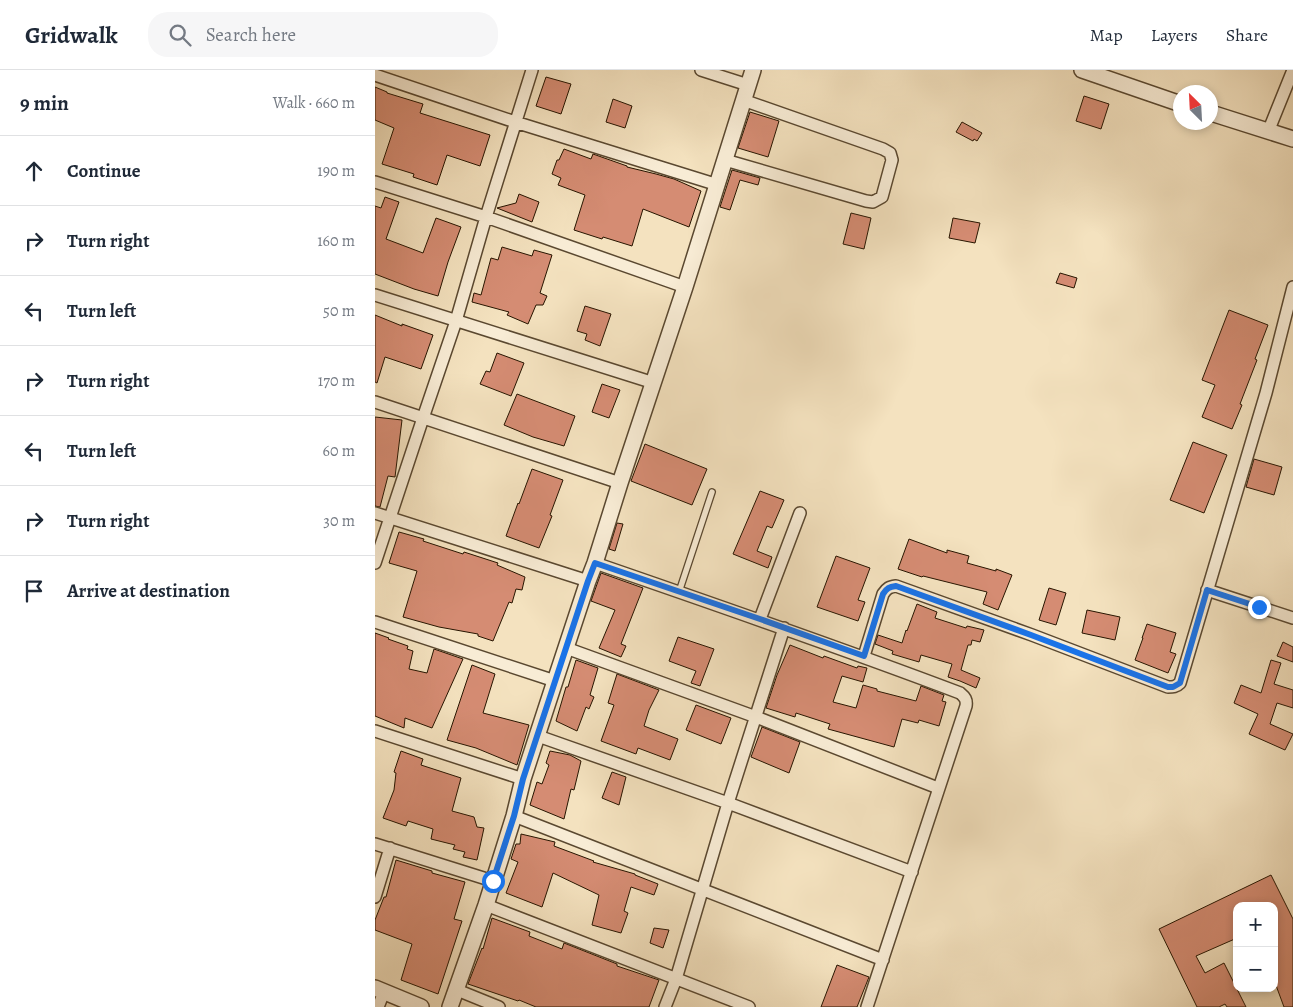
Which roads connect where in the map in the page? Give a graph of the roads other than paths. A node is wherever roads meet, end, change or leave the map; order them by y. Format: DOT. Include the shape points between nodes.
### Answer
graph roads {
  1 [pos="532,70"];
  2 [pos="701,70"];
  3 [pos="753,70"];
  4 [pos="1082,70"];
  5 [pos="1293,70"];
  6 [pos="375,75"];
  7 [pos="748,85"];
  8 [pos="743,100"];
  9 [pos="1173,101"];
  10 [pos="1218,115"];
  11 [pos="515,122"];
  12 [pos="1268,132"];
  13 [pos="1293,139"];
  14 [pos="725,160"];
  15 [pos="375,182"];
  16 [pos="718,184"];
  17 [pos="485,217"];
  18 [pos="685,287"];
  19 [pos="1293,287"];
  20 [pos="375,295"];
  21 [pos="456,321"];
  22 [pos="654,383"];
  23 [pos="375,402"];
  24 [pos="423,418"];
  25 [pos="620,483"];
  26 [pos="712,492"];
  27 [pos="375,513"];
  28 [pos="800,513"];
  29 [pos="389,518"];
  30 [pos="375,563"];
  31 [pos="595,563"];
  32 [pos="588,581"];
  33 [pos="1207,590"];
  34 [pos="679,592"];
  35 [pos="1293,618"];
  36 [pos="760,619"];
  37 [pos="375,622"];
  38 [pos="784,628"];
  39 [pos="566,648"];
  40 [pos="864,656"];
  41 [pos="555,681"];
  42 [pos="756,717"];
  43 [pos="375,730"];
  44 [pos="538,736"];
  45 [pos="523,779"];
  46 [pos="938,788"];
  47 [pos="728,803"];
  48 [pos="514,816"];
  49 [pos="375,844"];
  50 [pos="390,848"];
  51 [pos="912,872"];
  52 [pos="493,881"];
  53 [pos="702,890"];
  54 [pos="375,897"];
  55 [pos="486,905"];
  56 [pos="883,960"];
  57 [pos="676,978"];
  58 [pos="379,990"];
  59 [pos="457,990"];
  60 [pos="378,1007"];
  61 [pos="421,1007"];
  62 [pos="450,1007"];
  63 [pos="499,1007"];
  64 [pos="665,1007"];
  65 [pos="749,1007"];
  66 [pos="867,1007"];
  1 -- 11 [label="street"];
  2 -- 7 [label="street"];
  3 -- 7 [label="street"];
  4 -- 9 [label="street"];
  5 -- 12 [label="street"];
  6 -- 11 [label="street"];
  7 -- 8 [label="street"];
  8 -- 14 [label="street"];
  8 -- 14 [label="street" via="890,153 892,160 881,197 873,202 865,201"];
  10 -- 12 [label="street"];
  11 -- 16 [label="street"];
  11 -- 17 [label="street"];
  12 -- 13 [label="street"];
  14 -- 16 [label="street"];
  15 -- 17 [label="street"];
  16 -- 18 [label="street"];
  17 -- 18 [label="street"];
  17 -- 21 [label="street"];
  18 -- 22 [label="street"];
  19 -- 33 [label="street" via="1266,392"];
  20 -- 21 [label="street"];
  21 -- 22 [label="street"];
  21 -- 24 [label="street"];
  22 -- 25 [label="street"];
  23 -- 24 [label="street"];
  24 -- 25 [label="street"];
  24 -- 29 [label="street"];
  25 -- 31 [label="street"];
  26 -- 34 [label="lane"];
  27 -- 29 [label="street"];
  28 -- 36 [label="street"];
  29 -- 30 [label="street"];
  29 -- 32 [label="street"];
  31 -- 32 [label="street"];
  31 -- 34 [label="street"];
  32 -- 39 [label="street"];
  33 -- 35 [label="street"];
  33 -- 40 [label="street" via="1180,683 1173,687 896,586 886,589 883,594"];
  34 -- 36 [label="street"];
  36 -- 38 [label="street"];
  37 -- 41 [label="street"];
  38 -- 40 [label="street"];
  38 -- 42 [label="street"];
  39 -- 41 [label="street"];
  39 -- 42 [label="street"];
  40 -- 46 [label="street" via="960,692 967,701"];
  41 -- 44 [label="street"];
  42 -- 46 [label="street"];
  42 -- 47 [label="street"];
  43 -- 45 [label="street"];
  44 -- 45 [label="street"];
  44 -- 47 [label="street"];
  45 -- 48 [label="street"];
  46 -- 51 [label="street"];
  47 -- 51 [label="street"];
  47 -- 53 [label="street"];
  48 -- 52 [label="street"];
  48 -- 53 [label="street"];
  49 -- 50 [label="street"];
  50 -- 52 [label="street"];
  50 -- 54 [label="street"];
  51 -- 56 [label="street"];
  52 -- 55 [label="street"];
  53 -- 56 [label="street"];
  53 -- 57 [label="street"];
  55 -- 57 [label="street"];
  55 -- 59 [label="street"];
  56 -- 66 [label="street"];
  57 -- 64 [label="street"];
  57 -- 65 [label="street"];
  58 -- 60 [label="street"];
  58 -- 61 [label="street"];
  59 -- 62 [label="street"];
  59 -- 63 [label="street"];
}
